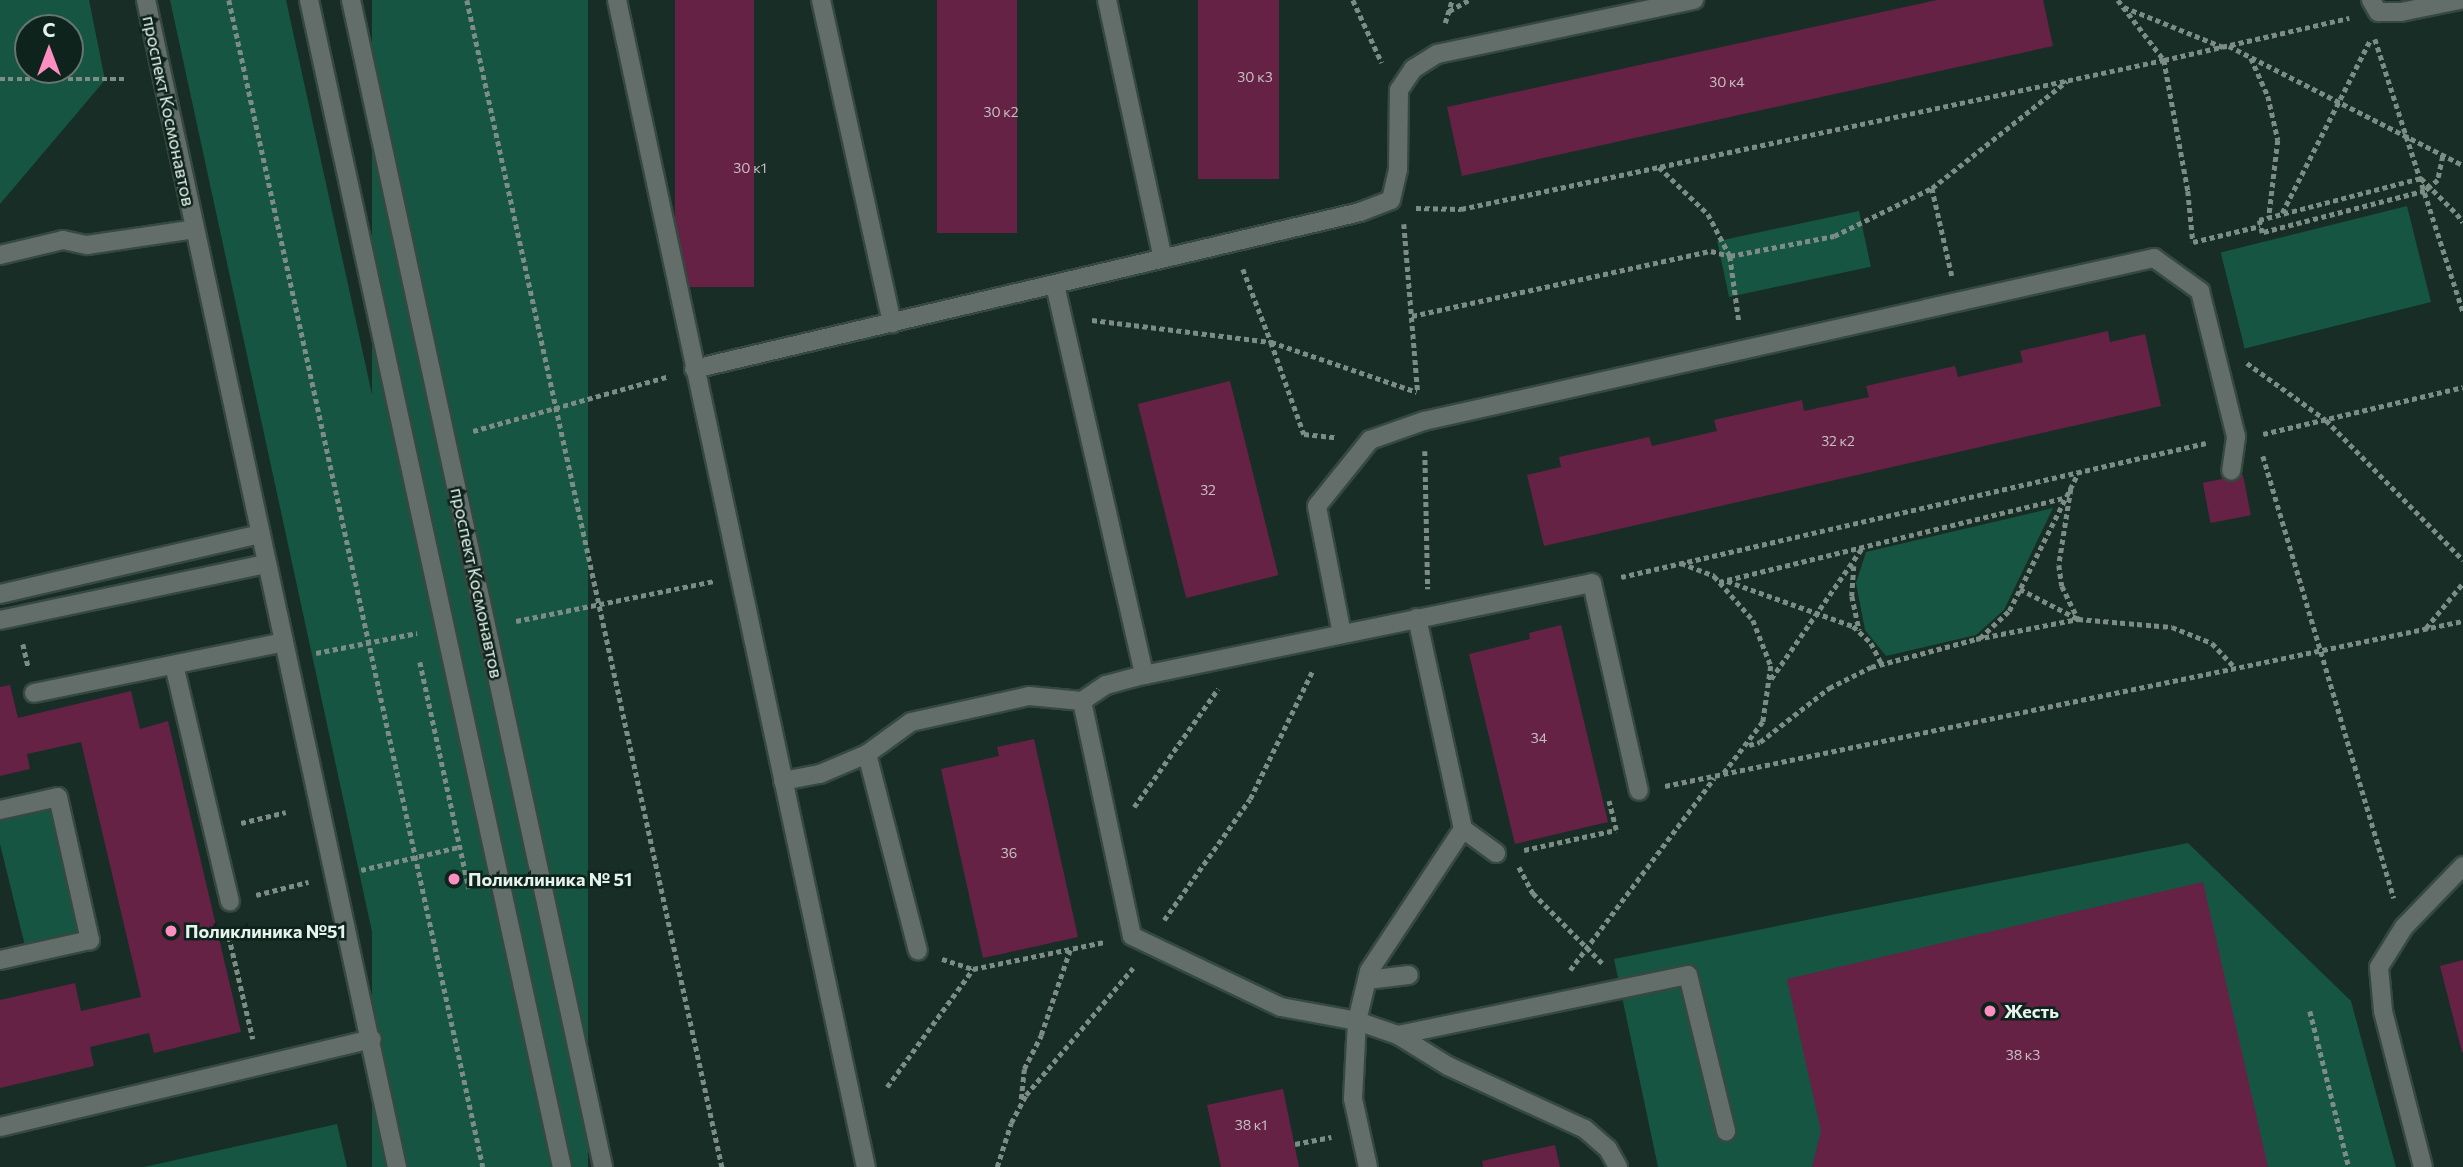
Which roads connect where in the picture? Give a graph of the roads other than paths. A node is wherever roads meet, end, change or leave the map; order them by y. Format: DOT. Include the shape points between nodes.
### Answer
graph roads {
  1 [pos="146,0"];
  2 [pos="309,0"];
  3 [pos="351,0"];
  4 [pos="617,0"];
  5 [pos="821,0"];
  6 [pos="1107,0"];
  7 [pos="1693,0"];
  8 [pos="2460,0"];
  9 [pos="2375,6"];
  10 [pos="194,229"];
  11 [pos="0,255"];
  12 [pos="1163,258"];
  13 [pos="1055,285"];
  14 [pos="892,323"];
  15 [pos="695,369"];
  16 [pos="2231,471"];
  17 [pos="260,534"];
  18 [pos="266,564"];
  19 [pos="0,594"];
  20 [pos="8,617"];
  21 [pos="1423,617"];
  22 [pos="1342,634"];
  23 [pos="284,642"];
  24 [pos="174,665"];
  25 [pos="1144,675"];
  26 [pos="34,693"];
  27 [pos="1082,701"];
  28 [pos="867,754"];
  29 [pos="783,782"];
  30 [pos="1639,790"];
  31 [pos="0,810"];
  32 [pos="1463,829"];
  33 [pos="1504,853"];
  34 [pos="2463,866"];
  35 [pos="230,901"];
  36 [pos="918,951"];
  37 [pos="0,960"];
  38 [pos="1409,975"];
  39 [pos="1367,980"];
  40 [pos="1357,1021"];
  41 [pos="1398,1035"];
  42 [pos="372,1039"];
  43 [pos="0,1126"];
  44 [pos="1726,1131"];
  45 [pos="397,1167"];
  46 [pos="562,1167"];
  47 [pos="603,1167"];
  48 [pos="866,1167"];
  49 [pos="1368,1167"];
  50 [pos="1618,1167"];
  51 [pos="2423,1167"];
  1 -- 10 [label="street, проспект Космонавтов"];
  2 -- 46 [label="street"];
  3 -- 47 [label="street, проспект Космонавтов"];
  4 -- 15 [label="street"];
  5 -- 14 [label="street"];
  6 -- 12 [label="street"];
  7 -- 12 [label="street" via="1437,54 1413,69 1399,90 1398,170 1391,200 1360,212"];
  8 -- 9 [label="street" via="2401,12"];
  10 -- 11 [label="street" via="108,244 63,240"];
  10 -- 17 [label="street, проспект Космонавтов"];
  12 -- 13 [label="street"];
  13 -- 14 [label="street"];
  13 -- 25 [label="street"];
  14 -- 15 [label="street"];
  15 -- 29 [label="street"];
  16 -- 22 [label="street" via="2236,437 2200,291 2154,258 1424,421 1370,440 1317,506"];
  17 -- 18 [label="street, проспект Космонавтов"];
  17 -- 19 [label="street"];
  18 -- 20 [label="street"];
  18 -- 23 [label="street, проспект Космонавтов"];
  21 -- 22 [label="street"];
  21 -- 30 [label="street" via="1592,583"];
  21 -- 32 [label="street"];
  22 -- 25 [label="street"];
  23 -- 24 [label="street"];
  23 -- 42 [label="street, проспект Космонавтов"];
  24 -- 26 [label="street"];
  24 -- 35 [label="street"];
  25 -- 27 [label="street" via="1106,685"];
  27 -- 28 [label="street" via="1029,696 911,722"];
  27 -- 40 [label="street" via="1132,936 1281,1007"];
  28 -- 29 [label="street" via="820,774"];
  28 -- 36 [label="street"];
  29 -- 48 [label="street"];
  31 -- 37 [label="street" via="58,797 90,940"];
  32 -- 33 [label="street"];
  32 -- 39 [label="street"];
  34 -- 51 [label="street" via="2385,951 2378,985"];
  38 -- 39 [label="street"];
  39 -- 40 [label="street"];
  40 -- 41 [label="street"];
  40 -- 49 [label="street" via="1353,1099"];
  41 -- 44 [label="street" via="1688,975"];
  41 -- 50 [label="street" via="1448,1066 1585,1129 1608,1149"];
  42 -- 43 [label="street"];
  42 -- 45 [label="street, проспект Космонавтов"];
}
